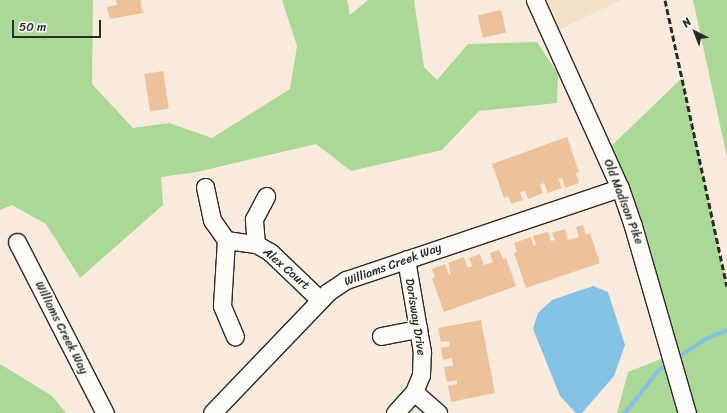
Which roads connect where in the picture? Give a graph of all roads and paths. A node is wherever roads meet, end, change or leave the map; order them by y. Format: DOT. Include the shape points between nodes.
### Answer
graph roads {
  1 [pos="535,0"];
  2 [pos="205,187"];
  3 [pos="620,188"];
  4 [pos="266,196"];
  5 [pos="226,240"];
  6 [pos="17,242"];
  7 [pos="256,244"];
  8 [pos="406,259"];
  9 [pos="320,300"];
  10 [pos="418,329"];
  11 [pos="236,336"];
  12 [pos="381,336"];
  13 [pos="414,392"];
  14 [pos="105,413"];
  15 [pos="212,413"];
  16 [pos="395,413"];
  17 [pos="438,413"];
  18 [pos="687,413"];
  1 -- 3 [label="street, Old Madison Pike"];
  2 -- 5 [label="street" via="212,220"];
  3 -- 8 [label="street, Williams Creek Way"];
  3 -- 18 [label="street, Old Madison Pike" via="634,226"];
  4 -- 7 [label="street" via="254,219"];
  5 -- 7 [label="street, Alex Court"];
  5 -- 11 [label="street" via="222,306"];
  6 -- 14 [label="street, Williams Creek Way"];
  7 -- 9 [label="street, Alex Court" via="270,252"];
  8 -- 9 [label="street, Williams Creek Way" via="346,280"];
  8 -- 10 [label="street, Dorisway Drive"];
  9 -- 15 [label="street, Williams Creek Way"];
  10 -- 12 [label="street"];
  10 -- 13 [label="street, Dorisway Drive" via="422,352 421,375"];
  13 -- 16 [label="street, Dorisway Drive"];
  13 -- 17 [label="street"];
}
